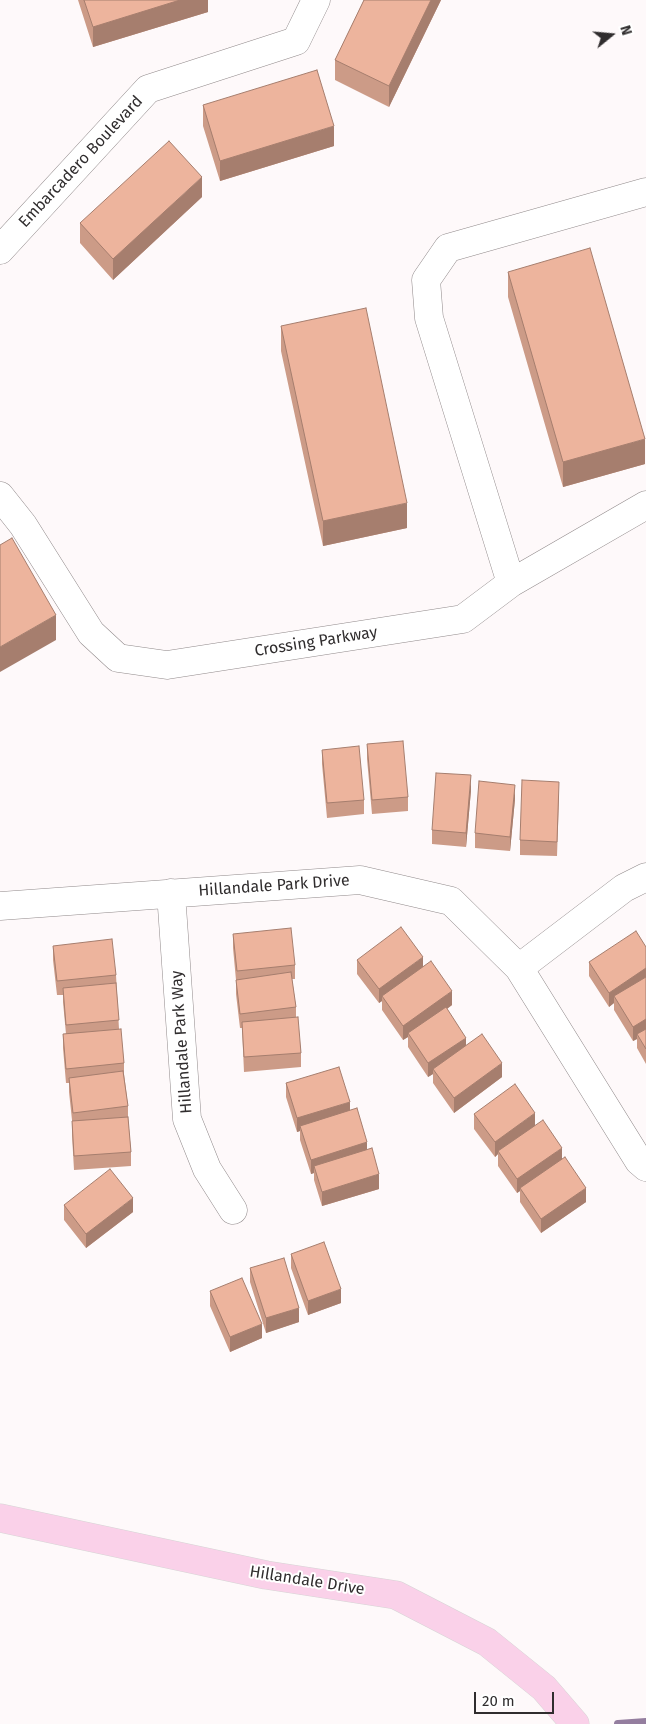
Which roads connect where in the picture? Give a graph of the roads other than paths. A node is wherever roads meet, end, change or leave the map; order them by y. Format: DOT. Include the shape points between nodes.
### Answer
graph roads {
  1 [pos="316,0"];
  2 [pos="646,192"];
  3 [pos="0,250"];
  4 [pos="0,496"];
  5 [pos="646,505"];
  6 [pos="511,583"];
  7 [pos="646,877"];
  8 [pos="171,893"];
  9 [pos="0,906"];
  10 [pos="519,968"];
  11 [pos="646,1167"];
  12 [pos="233,1210"];
  13 [pos="0,1518"];
  14 [pos="575,1724"];
  1 -- 3 [label="street, Embarcadero Boulevard" via="296,41 148,89"];
  2 -- 6 [label="street" via="448,248 426,280 429,318"];
  4 -- 6 [label="street, Crossing Parkway" via="23,525 91,633 118,658 167,666 463,619"];
  5 -- 6 [label="street, Crossing Parkway"];
  7 -- 10 [label="street" via="624,888"];
  8 -- 9 [label="street, Hillandale Park Drive"];
  8 -- 10 [label="street, Hillandale Park Drive" via="360,880 451,901"];
  8 -- 12 [label="street, Hillandale Park Way" via="187,1119 207,1169"];
  10 -- 11 [label="street, Hillandale Park Drive" via="639,1161"];
  13 -- 14 [label="main road, Hillandale Drive" via="266,1575 396,1595 486,1642 544,1688"];
}
